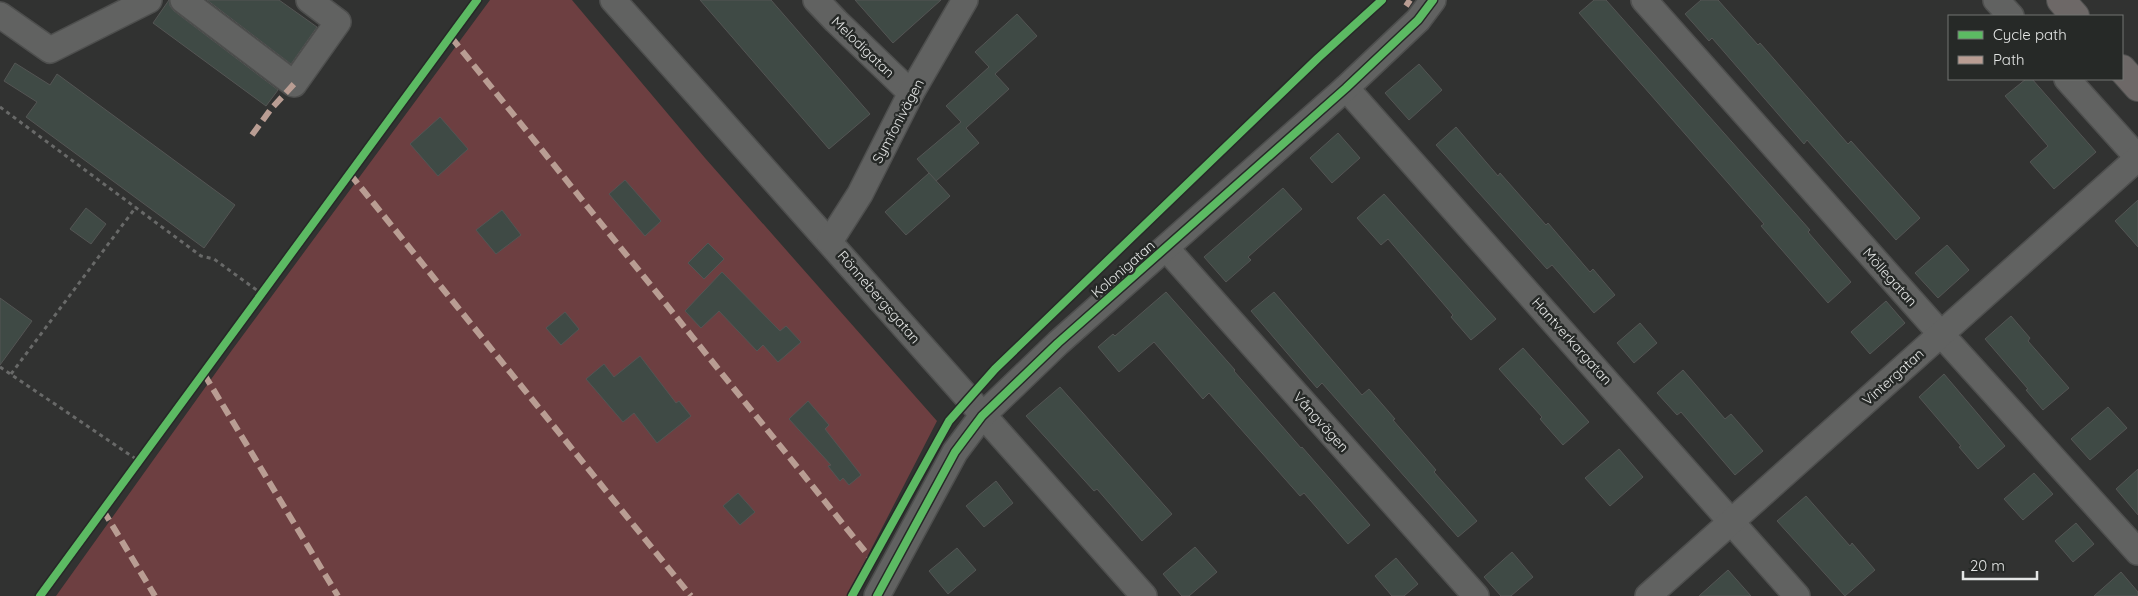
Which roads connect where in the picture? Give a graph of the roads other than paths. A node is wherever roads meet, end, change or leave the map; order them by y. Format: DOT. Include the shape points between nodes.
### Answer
graph roads {
  1 [pos="11,0"];
  2 [pos="149,0"];
  3 [pos="184,0"];
  4 [pos="309,0"];
  5 [pos="613,0"];
  6 [pos="816,0"];
  7 [pos="965,0"];
  8 [pos="1433,0"];
  9 [pos="1644,0"];
  10 [pos="1996,0"];
  11 [pos="2061,0"];
  12 [pos="0,6"];
  13 [pos="0,15"];
  14 [pos="2010,15"];
  15 [pos="2074,15"];
  16 [pos="2123,70"];
  17 [pos="2068,80"];
  18 [pos="2138,87"];
  19 [pos="1346,88"];
  20 [pos="912,93"];
  21 [pos="2138,158"];
  22 [pos="830,241"];
  23 [pos="1166,248"];
  24 [pos="1940,333"];
  25 [pos="982,416"];
  26 [pos="1733,522"];
  27 [pos="2138,552"];
  28 [pos="877,596"];
  29 [pos="1144,596"];
  30 [pos="1476,596"];
  31 [pos="1648,596"];
  32 [pos="1797,596"];
  1 -- 12 [label="street"];
  2 -- 13 [label="street" via="50,50"];
  3 -- 4 [label="street" via="294,84 338,22"];
  5 -- 22 [label="street, Rönnebergsgatan"];
  6 -- 20 [label="street, Melodigatan"];
  7 -- 20 [label="street, Symfonivägen"];
  8 -- 19 [label="street, Kolonigatan" via="1418,20"];
  9 -- 24 [label="street, Möllegatan"];
  10 -- 14 [label="street"];
  11 -- 15 [label="main road"];
  16 -- 18 [label="main road"];
  17 -- 21 [label="street"];
  19 -- 23 [label="street, Kolonigatan"];
  19 -- 26 [label="street, Hantverkargatan"];
  20 -- 22 [label="street, Symfonivägen" via="860,194"];
  21 -- 24 [label="street, Vintergatan"];
  22 -- 25 [label="street, Rönnebergsgatan"];
  23 -- 25 [label="street, Kolonigatan" via="1058,343"];
  23 -- 30 [label="street, Vångvägen"];
  24 -- 26 [label="street, Vintergatan"];
  24 -- 27 [label="street, Möllegatan"];
  25 -- 28 [label="street, Kolonigatan" via="955,452"];
  25 -- 29 [label="street, Rönnebergsgatan"];
  26 -- 31 [label="street, Vintergatan"];
  26 -- 32 [label="street, Hantverkargatan"];
}
